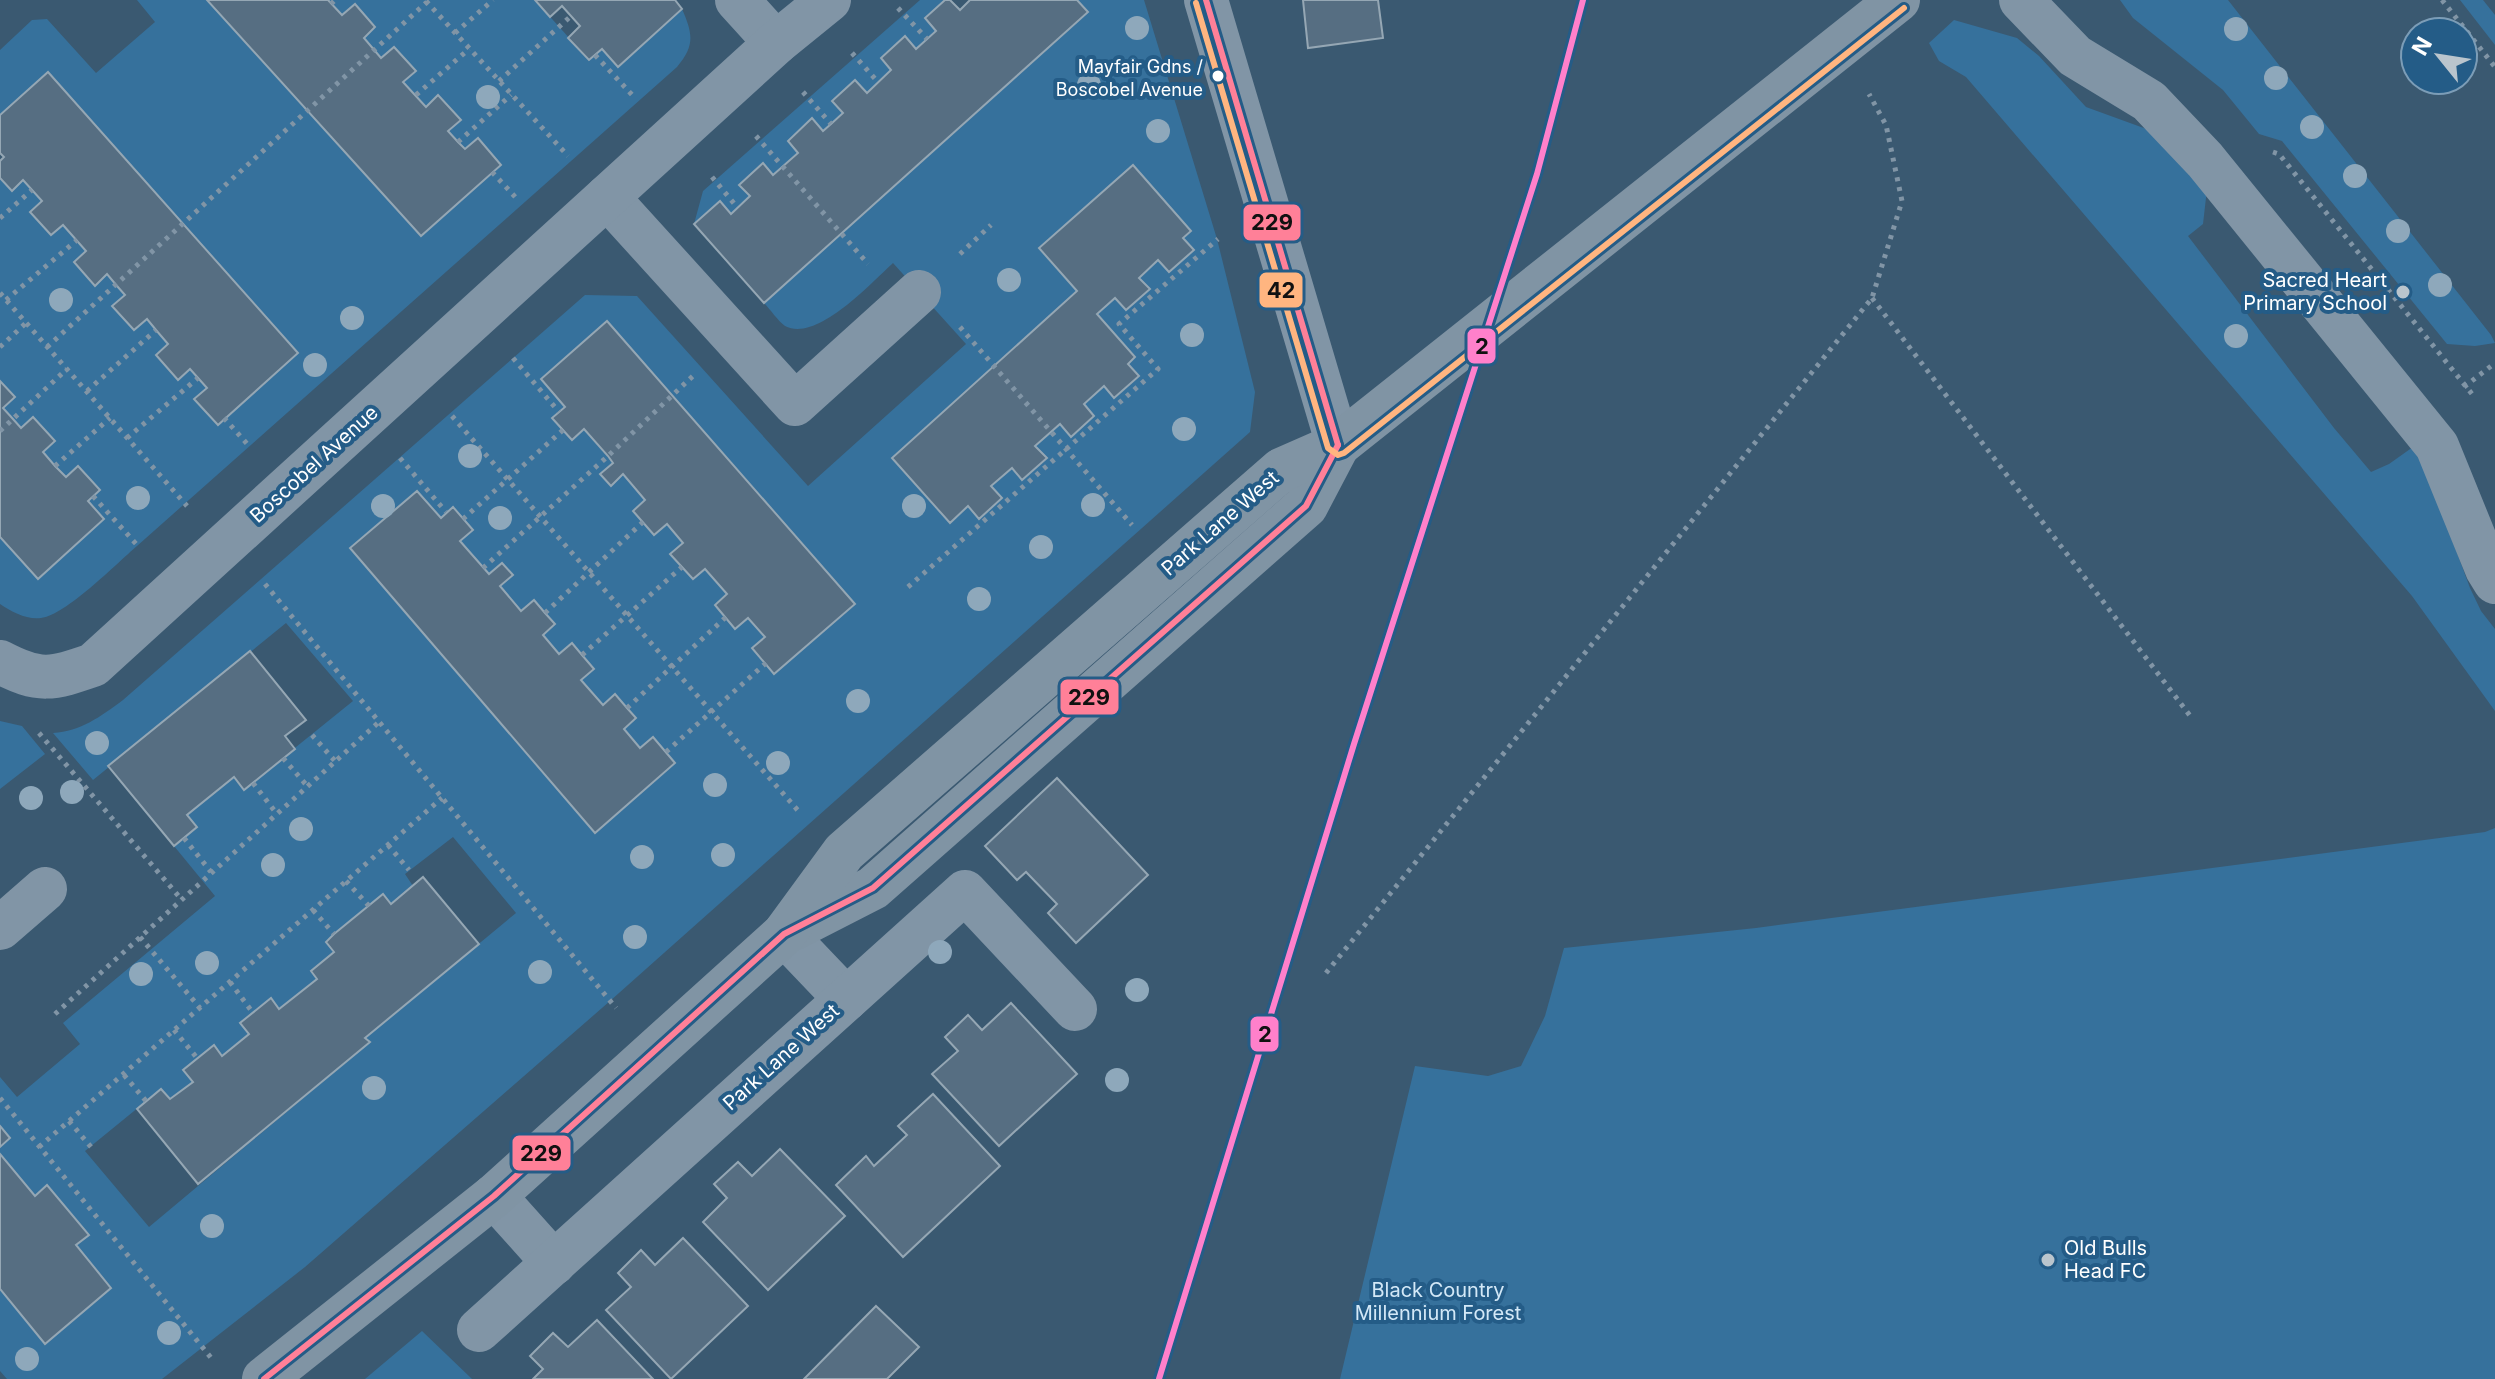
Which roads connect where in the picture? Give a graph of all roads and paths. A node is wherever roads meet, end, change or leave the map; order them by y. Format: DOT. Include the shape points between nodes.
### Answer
graph roads {
  1 [pos="493,0"];
  2 [pos="737,0"];
  3 [pos="829,0"];
  4 [pos="1206,0"];
  5 [pos="1898,0"];
  6 [pos="2021,0"];
  7 [pos="2442,0"];
  8 [pos="426,1"];
  9 [pos="898,8"];
  10 [pos="571,16"];
  11 [pos="455,33"];
  12 [pos="927,39"];
  13 [pos="776,43"];
  14 [pos="1842,44"];
  15 [pos="470,49"];
  16 [pos="850,51"];
  17 [pos="595,55"];
  18 [pos="2495,67"];
  19 [pos="499,81"];
  20 [pos="878,82"];
  21 [pos="803,92"];
  22 [pos="416,95"];
  23 [pos="512,95"];
  24 [pos="638,101"];
  25 [pos="831,124"];
  26 [pos="458,142"];
  27 [pos="571,159"];
  28 [pos="492,172"];
  29 [pos="709,174"];
  30 [pos="32,190"];
  31 [pos="607,197"];
  32 [pos="521,204"];
  33 [pos="737,207"];
  34 [pos="0,218"];
  35 [pos="1225,232"];
  36 [pos="77,240"];
  37 [pos="919,292"];
  38 [pos="0,293"];
  39 [pos="1872,298"];
  40 [pos="6,300"];
  41 [pos="26,323"];
  42 [pos="156,330"];
  43 [pos="0,347"];
  44 [pos="47,347"];
  45 [pos="506,350"];
  46 [pos="701,368"];
  47 [pos="67,369"];
  48 [pos="198,378"];
  49 [pos="87,391"];
  50 [pos="443,406"];
  51 [pos="559,412"];
  52 [pos="110,418"];
  53 [pos="224,418"];
  54 [pos="563,430"];
  55 [pos="0,431"];
  56 [pos="127,438"];
  57 [pos="1338,445"];
  58 [pos="393,450"];
  59 [pos="257,454"];
  60 [pos="55,466"];
  61 [pos="508,479"];
  62 [pos="93,496"];
  63 [pos="193,512"];
  64 [pos="446,512"];
  65 [pos="540,517"];
  66 [pos="463,519"];
  67 [pos="643,522"];
  68 [pos="144,554"];
  69 [pos="682,567"];
  70 [pos="483,568"];
  71 [pos="589,572"];
  72 [pos="261,579"];
  73 [pos="2495,582"];
  74 [pos="908,587"];
  75 [pos="545,613"];
  76 [pos="627,616"];
  77 [pos="726,617"];
  78 [pos="582,655"];
  79 [pos="0,662"];
  80 [pos="766,663"];
  81 [pos="671,666"];
  82 [pos="627,708"];
  83 [pos="710,711"];
  84 [pos="2191,717"];
  85 [pos="379,722"];
  86 [pos="38,732"];
  87 [pos="312,735"];
  88 [pos="666,752"];
  89 [pos="283,758"];
  90 [pos="335,761"];
  91 [pos="253,783"];
  92 [pos="308,787"];
  93 [pos="442,798"];
  94 [pos="277,814"];
  95 [pos="809,824"];
  96 [pos="184,838"];
  97 [pos="388,845"];
  98 [pos="409,870"];
  99 [pos="211,872"];
  100 [pos="346,881"];
  101 [pos="45,889"];
  102 [pos="182,900"];
  103 [pos="369,906"];
  104 [pos="313,910"];
  105 [pos="0,928"];
  106 [pos="334,934"];
  107 [pos="784,934"];
  108 [pos="140,937"];
  109 [pos="1326,973"];
  110 [pos="230,982"];
  111 [pos="846,999"];
  112 [pos="200,1008"];
  113 [pos="1075,1009"];
  114 [pos="619,1012"];
  115 [pos="253,1013"];
  116 [pos="55,1014"];
  117 [pos="174,1030"];
  118 [pos="197,1058"];
  119 [pos="123,1074"];
  120 [pos="0,1098"];
  121 [pos="146,1101"];
  122 [pos="69,1121"];
  123 [pos="39,1147"];
  124 [pos="91,1147"];
  125 [pos="494,1196"];
  126 [pos="554,1263"];
  127 [pos="479,1330"];
  128 [pos="212,1359"];
  129 [pos="264,1379"];
  1 -- 11 [label="path"];
  2 -- 13 [label="street"];
  3 -- 13 [label="street, Boscobel Avenue"];
  4 -- 57 [label="street"];
  5 -- 14 [label="main road"];
  6 -- 73 [label="street" via="2075,56 2149,101 2195,149 2437,446"];
  7 -- 18 [label="path"];
  8 -- 11 [label="path"];
  8 -- 44 [label="path"];
  9 -- 12 [label="path"];
  10 -- 19 [label="path"];
  11 -- 15 [label="path"];
  13 -- 31 [label="street, Boscobel Avenue"];
  14 -- 39 [label="path" via="1886,125 1902,201"];
  14 -- 57 [label="main road"];
  15 -- 19 [label="path"];
  15 -- 22 [label="path"];
  16 -- 20 [label="path"];
  17 -- 24 [label="path"];
  19 -- 23 [label="path"];
  21 -- 25 [label="path"];
  23 -- 26 [label="path"];
  23 -- 27 [label="path"];
  28 -- 32 [label="path"];
  29 -- 33 [label="path"];
  30 -- 34 [label="path"];
  31 -- 37 [label="street" via="795,404"];
  31 -- 79 [label="street, Boscobel Avenue" via="93,665 53,679 22,674"];
  35 -- 74 [label="path" via="1119,324 1158,369"];
  36 -- 40 [label="path"];
  38 -- 40 [label="path"];
  39 -- 84 [label="path"];
  39 -- 109 [label="path"];
  40 -- 41 [label="path"];
  41 -- 43 [label="path"];
  41 -- 44 [label="path"];
  42 -- 49 [label="path"];
  44 -- 47 [label="path"];
  45 -- 51 [label="path"];
  46 -- 65 [label="path"];
  47 -- 49 [label="path"];
  47 -- 55 [label="path"];
  48 -- 56 [label="path"];
  49 -- 52 [label="path"];
  50 -- 61 [label="path"];
  52 -- 56 [label="path"];
  52 -- 60 [label="path"];
  53 -- 59 [label="path"];
  54 -- 61 [label="path"];
  56 -- 63 [label="path"];
  57 -- 107 [label="main road" via="1306,506 873,888"];
  58 -- 64 [label="path"];
  61 -- 65 [label="path"];
  61 -- 66 [label="path"];
  62 -- 68 [label="path"];
  65 -- 70 [label="path"];
  65 -- 71 [label="path"];
  67 -- 71 [label="path"];
  69 -- 76 [label="path"];
  71 -- 75 [label="path"];
  71 -- 76 [label="path"];
  72 -- 85 [label="path"];
  76 -- 78 [label="path"];
  76 -- 81 [label="path"];
  77 -- 81 [label="path"];
  80 -- 83 [label="path"];
  81 -- 82 [label="path"];
  81 -- 83 [label="path"];
  83 -- 88 [label="path"];
  83 -- 95 [label="path"];
  85 -- 90 [label="path"];
  85 -- 93 [label="path"];
  86 -- 102 [label="path"];
  87 -- 90 [label="path"];
  89 -- 92 [label="path"];
  90 -- 92 [label="path"];
  91 -- 94 [label="path"];
  92 -- 94 [label="path"];
  93 -- 97 [label="path"];
  93 -- 114 [label="path"];
  94 -- 99 [label="path"];
  96 -- 99 [label="path"];
  97 -- 98 [label="path"];
  97 -- 100 [label="path"];
  99 -- 102 [label="path"];
  100 -- 103 [label="path"];
  100 -- 104 [label="path"];
  101 -- 105 [label="street"];
  102 -- 108 [label="path"];
  104 -- 106 [label="path"];
  104 -- 110 [label="path"];
  107 -- 111 [label="street"];
  107 -- 125 [label="main road"];
  108 -- 112 [label="path"];
  108 -- 116 [label="path"];
  110 -- 112 [label="path"];
  110 -- 115 [label="path"];
  111 -- 113 [label="street, Park Lane West" via="965,892"];
  111 -- 126 [label="street, Park Lane West"];
  112 -- 117 [label="path"];
  117 -- 118 [label="path"];
  117 -- 119 [label="path"];
  119 -- 121 [label="path"];
  119 -- 122 [label="path"];
  120 -- 123 [label="path"];
  122 -- 123 [label="path"];
  122 -- 124 [label="path"];
  123 -- 128 [label="path"];
  125 -- 126 [label="street"];
  125 -- 129 [label="main road"];
  126 -- 127 [label="street, Park Lane West"];
}
